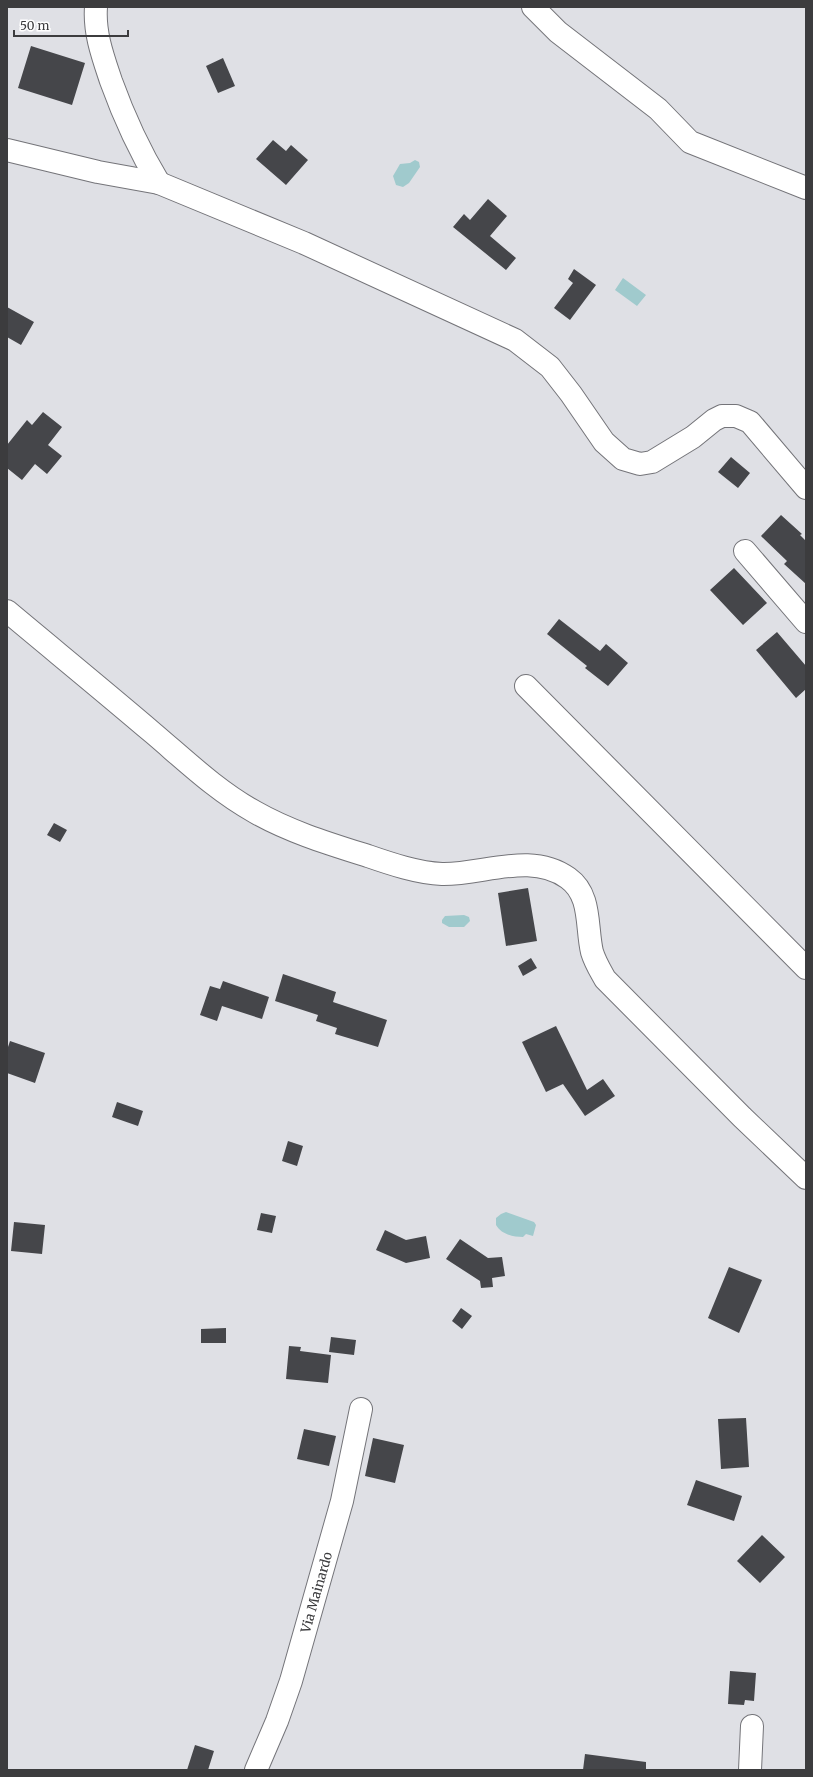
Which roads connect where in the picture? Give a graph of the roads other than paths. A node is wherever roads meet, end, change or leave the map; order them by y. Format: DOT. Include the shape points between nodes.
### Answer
graph roads {
  1 [pos="96,7"];
  2 [pos="533,7"];
  3 [pos="7,150"];
  4 [pos="159,182"];
  5 [pos="806,188"];
  6 [pos="806,488"];
  7 [pos="744,551"];
  8 [pos="7,611"];
  9 [pos="806,622"];
  10 [pos="526,686"];
  11 [pos="806,968"];
  12 [pos="806,1178"];
  13 [pos="361,1409"];
  14 [pos="752,1726"];
  15 [pos="256,1770"];
  16 [pos="750,1770"];
  1 -- 4 [label="street" via="99,45 124,118"];
  2 -- 5 [label="street" via="558,32 658,110 690,142"];
  3 -- 4 [label="street" via="98,172"];
  4 -- 6 [label="street" via="304,243 515,340 550,367 572,394 604,442 623,459 640,464 652,462 694,437 714,420 722,416 736,416 750,422"];
  7 -- 9 [label="street"];
  8 -- 12 [label="street" via="223,792 263,816 294,830 368,856 424,872 458,874 503,866 526,865 552,870 568,878 584,898 593,953 605,979"];
  10 -- 11 [label="street"];
  13 -- 15 [label="street, Via Mainardo" via="342,1501 293,1673 277,1721"];
  14 -- 16 [label="street"];
}
